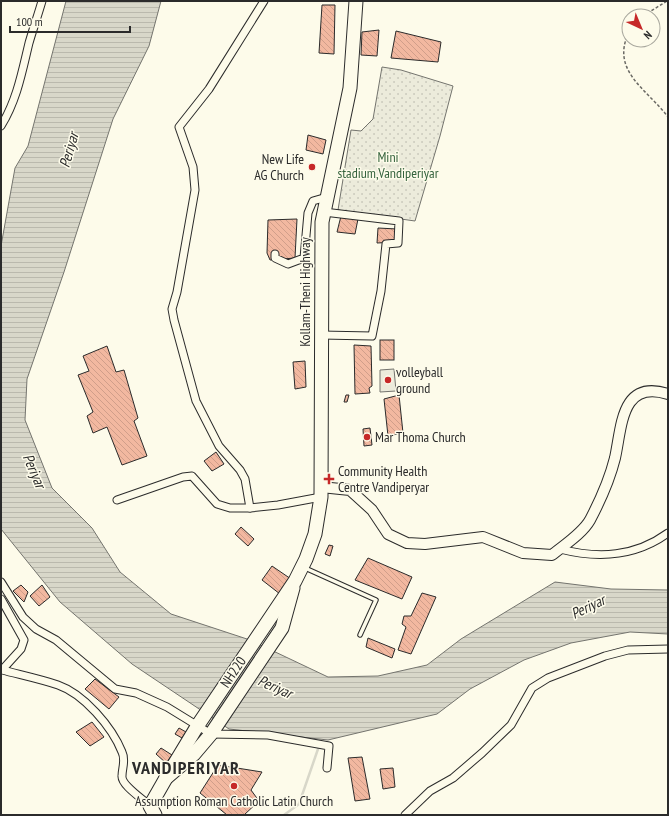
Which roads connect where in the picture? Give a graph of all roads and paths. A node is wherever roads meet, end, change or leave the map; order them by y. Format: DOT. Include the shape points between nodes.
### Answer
graph roads {
  1 [pos="42,1"];
  2 [pos="264,1"];
  3 [pos="356,1"];
  4 [pos="667,1"];
  5 [pos="656,8"];
  6 [pos="624,48"];
  7 [pos="668,117"];
  8 [pos="1,126"];
  9 [pos="327,197"];
  10 [pos="324,212"];
  11 [pos="274,254"];
  12 [pos="322,343"];
  13 [pos="668,394"];
  14 [pos="321,492"];
  15 [pos="117,500"];
  16 [pos="250,508"];
  17 [pos="668,533"];
  18 [pos="560,549"];
  19 [pos="302,566"];
  20 [pos="295,581"];
  21 [pos="1,583"];
  22 [pos="1,599"];
  23 [pos="360,635"];
  24 [pos="668,649"];
  25 [pos="198,725"];
  26 [pos="210,734"];
  27 [pos="327,768"];
  28 [pos="166,778"];
  29 [pos="153,810"];
  30 [pos="405,815"];
  1 -- 8 [label="street" via="18,90 8,116"];
  2 -- 16 [label="street" via="208,90 179,126 193,167 195,190 172,309 196,401 219,446 245,479"];
  3 -- 9 [label="highway, Kollam-Theni Highway" via="350,88"];
  4 -- 5 [label="path"];
  6 -- 7 [label="path" via="623,60 628,72"];
  9 -- 10 [label="highway, Kollam-Theni Highway"];
  9 -- 11 [label="street" via="313,201 308,213 304,258 288,264 275,258"];
  10 -- 12 [label="highway, Kollam-Theni Highway"];
  10 -- 12 [label="street" via="399,221 400,225 398,243 386,244 381,291 372,336"];
  12 -- 14 [label="highway, Kollam-Theni Highway"];
  13 -- 18 [label="street" via="656,390 645,391 634,397 619,427 615,458 589,522"];
  14 -- 16 [label="street" via="278,505"];
  14 -- 18 [label="street" via="350,490 372,510 388,534 407,543 425,544 483,537 523,553 552,555"];
  14 -- 19 [label="highway, Kollam-Theni Highway" via="315,534"];
  15 -- 16 [label="street" via="192,476 218,504 230,508"];
  17 -- 18 [label="street" via="637,550 606,555 578,554"];
  19 -- 20 [label="highway, Kollam-Theni Highway"];
  19 -- 23 [label="lane" via="376,600"];
  20 -- 25 [label="highway, NH220"];
  20 -- 26 [label="highway, NH220" via="282,628"];
  21 -- 25 [label="street" via="23,617 36,629 56,640 115,689 136,693"];
  22 -- 29 [label="street" via="24,640 21,649 2,670 59,685 90,707 110,728 123,754 121,777 124,785"];
  24 -- 30 [label="street" via="628,650 605,656 548,678 532,688 510,725 482,754 453,778 430,791"];
  25 -- 26 [label="street"];
  25 -- 28 [label="highway, NH220"];
  26 -- 27 [label="street" via="268,735 330,746"];
  26 -- 28 [label="highway" via="194,754"];
  28 -- 29 [label="highway"];
}
